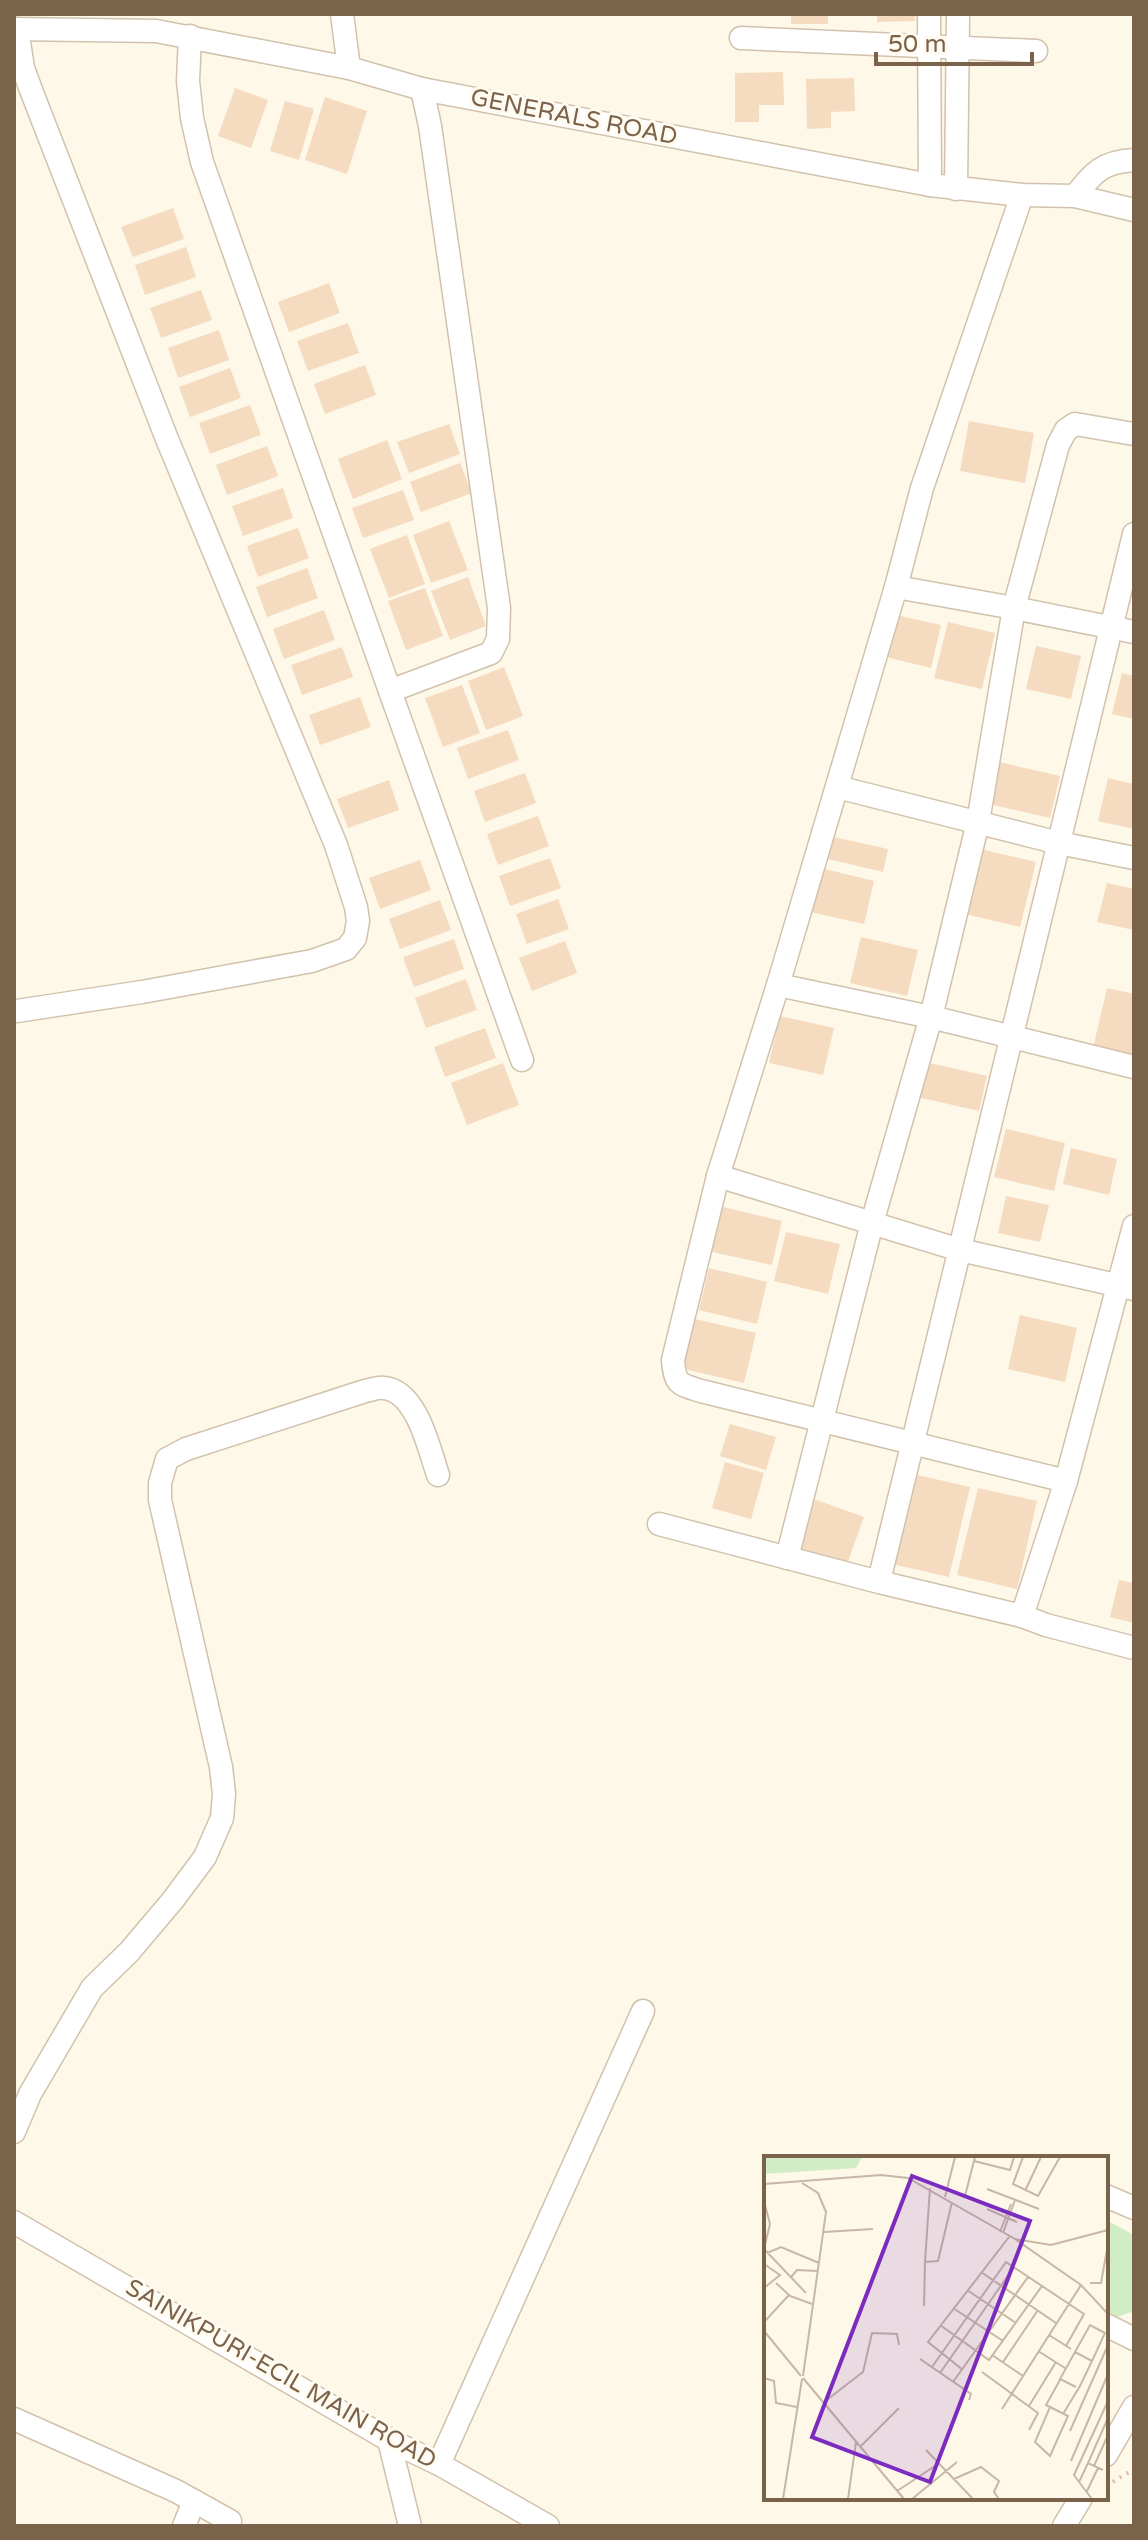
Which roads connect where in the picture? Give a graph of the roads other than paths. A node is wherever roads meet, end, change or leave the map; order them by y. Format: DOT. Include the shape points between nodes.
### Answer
graph roads {
  1 [pos="342,14"];
  2 [pos="929,14"];
  3 [pos="958,14"];
  4 [pos="16,29"];
  5 [pos="190,36"];
  6 [pos="741,38"];
  7 [pos="929,46"];
  8 [pos="959,48"];
  9 [pos="1036,51"];
  10 [pos="349,68"];
  11 [pos="422,89"];
  12 [pos="1134,160"];
  13 [pos="930,185"];
  14 [pos="956,189"];
  15 [pos="1022,195"];
  16 [pos="1075,196"];
  17 [pos="1134,210"];
  18 [pos="1134,434"];
  19 [pos="1134,534"];
  20 [pos="896,587"];
  21 [pos="1014,608"];
  22 [pos="1111,627"];
  23 [pos="1134,632"];
  24 [pos="390,691"];
  25 [pos="837,787"];
  26 [pos="978,822"];
  27 [pos="1059,843"];
  28 [pos="1134,858"];
  29 [pos="778,985"];
  30 [pos="17,1011"];
  31 [pos="931,1017"];
  32 [pos="1011,1038"];
  33 [pos="522,1060"];
  34 [pos="1134,1067"];
  35 [pos="718,1176"];
  36 [pos="872,1223"];
  37 [pos="1134,1226"];
  38 [pos="960,1250"];
  39 [pos="1126,1287"];
  40 [pos="821,1422"];
  41 [pos="913,1442"];
  42 [pos="438,1475"];
  43 [pos="1066,1481"];
  44 [pos="659,1524"];
  45 [pos="787,1558"];
  46 [pos="879,1581"];
  47 [pos="1022,1616"];
  48 [pos="1134,1648"];
  49 [pos="643,2011"];
  50 [pos="14,2132"];
  51 [pos="1108,2197"];
  52 [pos="1134,2208"];
  53 [pos="14,2222"];
  54 [pos="1108,2326"];
  55 [pos="1134,2339"];
  56 [pos="1134,2407"];
  57 [pos="14,2419"];
  58 [pos="389,2440"];
  59 [pos="1108,2452"];
  60 [pos="439,2464"];
  61 [pos="1080,2500"];
  62 [pos="194,2501"];
  63 [pos="230,2521"];
  64 [pos="184,2526"];
  65 [pos="410,2526"];
  66 [pos="548,2526"];
  67 [pos="1064,2526"];
  1 -- 10 [label="street"];
  2 -- 7 [label="street"];
  3 -- 8 [label="street"];
  4 -- 5 [label="street, GENERALS ROAD"];
  4 -- 30 [label="street" via="31,90 167,439 336,845 358,921 346,949 312,961"];
  5 -- 10 [label="street, GENERALS ROAD"];
  5 -- 24 [label="street" via="188,81 202,162"];
  6 -- 7 [label="street"];
  7 -- 8 [label="street"];
  7 -- 13 [label="street"];
  8 -- 9 [label="street"];
  8 -- 14 [label="street"];
  10 -- 11 [label="street, GENERALS ROAD"];
  11 -- 13 [label="street, GENERALS ROAD"];
  11 -- 24 [label="street" via="499,608 498,639 491,653"];
  12 -- 16 [label="street" via="1103,165"];
  13 -- 14 [label="street, GENERALS ROAD"];
  14 -- 15 [label="street, GENERALS ROAD"];
  15 -- 16 [label="street, GENERALS ROAD"];
  15 -- 20 [label="street" via="922,488"];
  16 -- 17 [label="street, GENERALS ROAD"];
  18 -- 21 [label="street" via="1075,424 1066,430"];
  19 -- 22 [label="street"];
  20 -- 21 [label="street"];
  20 -- 25 [label="street"];
  21 -- 22 [label="street"];
  21 -- 26 [label="street"];
  22 -- 23 [label="street"];
  22 -- 27 [label="street"];
  24 -- 33 [label="street"];
  25 -- 26 [label="street"];
  25 -- 29 [label="street"];
  26 -- 27 [label="street"];
  26 -- 31 [label="street"];
  27 -- 28 [label="street"];
  27 -- 32 [label="street"];
  29 -- 31 [label="street"];
  29 -- 35 [label="street"];
  31 -- 32 [label="street"];
  31 -- 36 [label="street"];
  32 -- 34 [label="street"];
  32 -- 38 [label="street"];
  35 -- 36 [label="street"];
  35 -- 40 [label="street" via="673,1360 675,1377 679,1384 701,1391"];
  36 -- 38 [label="street"];
  36 -- 40 [label="street"];
  37 -- 39 [label="street"];
  38 -- 39 [label="street"];
  38 -- 41 [label="street"];
  39 -- 43 [label="street"];
  40 -- 41 [label="street"];
  40 -- 45 [label="street"];
  41 -- 43 [label="street"];
  41 -- 46 [label="street"];
  42 -- 50 [label="street" via="414,1410 407,1399 386,1388 167,1459 160,1500 221,1767 222,1818 205,1857 173,1900 92,1988 30,2094"];
  43 -- 47 [label="street"];
  44 -- 45 [label="street"];
  45 -- 46 [label="street"];
  46 -- 47 [label="street"];
  47 -- 48 [label="street"];
  49 -- 60 [label="street"];
  51 -- 52 [label="street"];
  53 -- 58 [label="street, SAINIKPURI-ECIL MAIN ROAD"];
  54 -- 55 [label="street"];
  56 -- 59 [label="street"];
  57 -- 62 [label="street"];
  58 -- 60 [label="street, SAINIKPURI-ECIL MAIN ROAD"];
  58 -- 65 [label="street"];
  60 -- 66 [label="street, SAINIKPURI-ECIL MAIN ROAD"];
  61 -- 67 [label="street"];
  62 -- 63 [label="street"];
  62 -- 64 [label="street"];
}
